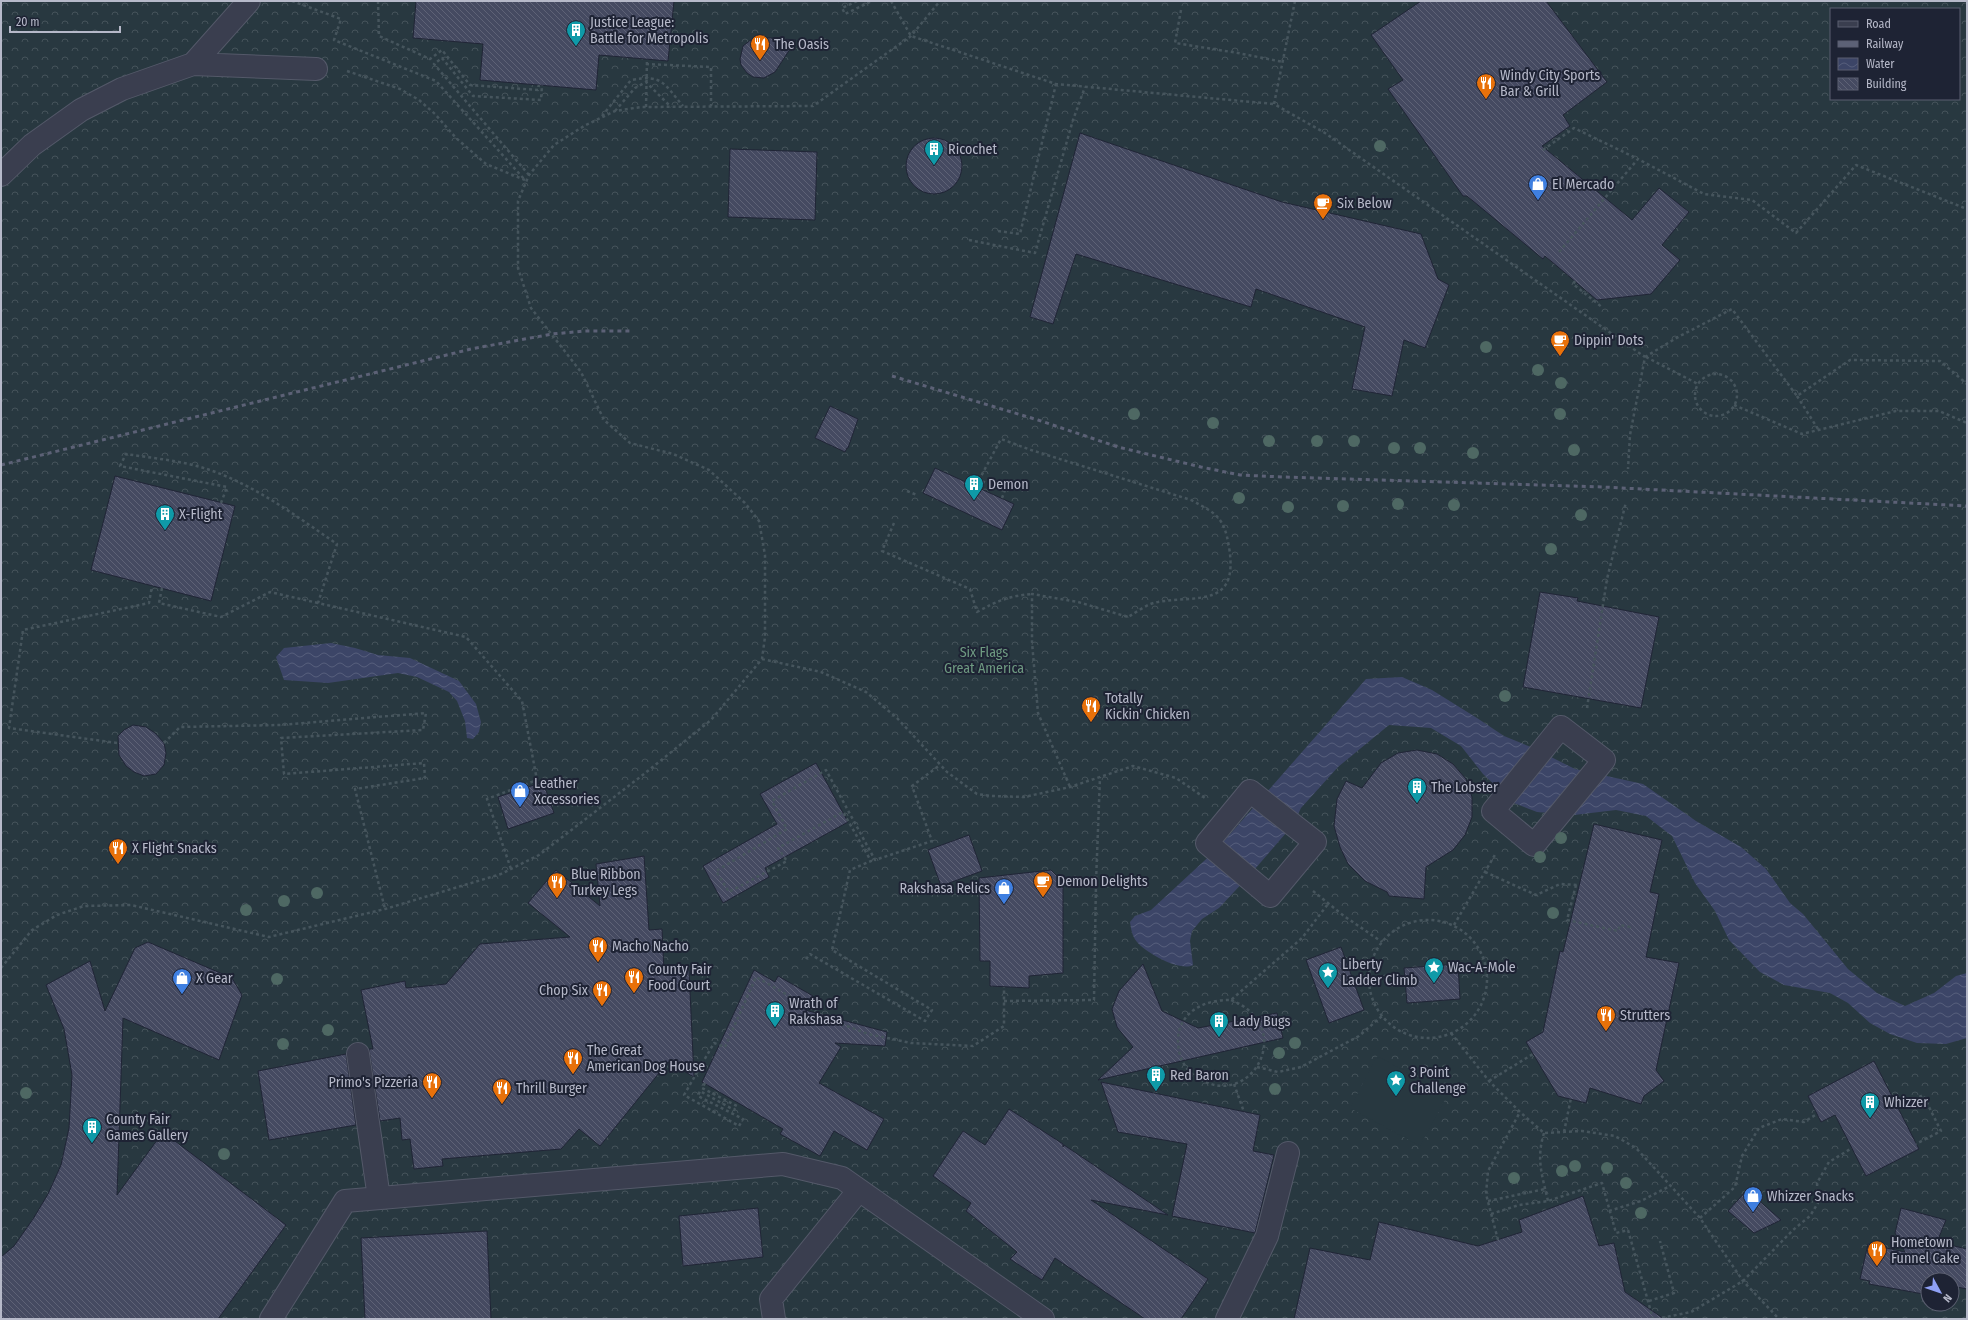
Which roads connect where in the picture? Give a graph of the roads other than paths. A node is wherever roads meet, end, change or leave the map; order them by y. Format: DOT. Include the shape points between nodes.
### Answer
graph roads {
  1 [pos="249,1"];
  2 [pos="193,64"];
  3 [pos="316,69"];
  4 [pos="1,175"];
  5 [pos="1512,826"];
  6 [pos="1290,873"];
  7 [pos="358,1054"];
  8 [pos="1288,1153"];
  9 [pos="860,1190"];
  10 [pos="380,1198"];
  11 [pos="271,1319"];
  12 [pos="774,1319"];
  13 [pos="1043,1319"];
  14 [pos="1227,1319"];
  1 -- 2 [label="street"];
  2 -- 3 [label="street"];
  2 -- 4 [label="street" via="122,89 82,110 32,145"];
  5 -- 5 [label="street" via="1534,845 1604,760 1561,727 1493,811"];
  6 -- 6 [label="street" via="1316,842 1250,791 1207,843 1270,896"];
  7 -- 10 [label="street"];
  8 -- 14 [label="street" via="1267,1236"];
  9 -- 10 [label="street" via="842,1178 783,1164"];
  9 -- 12 [label="street" via="771,1299"];
  9 -- 13 [label="street"];
  10 -- 11 [label="street" via="345,1201"];
}
